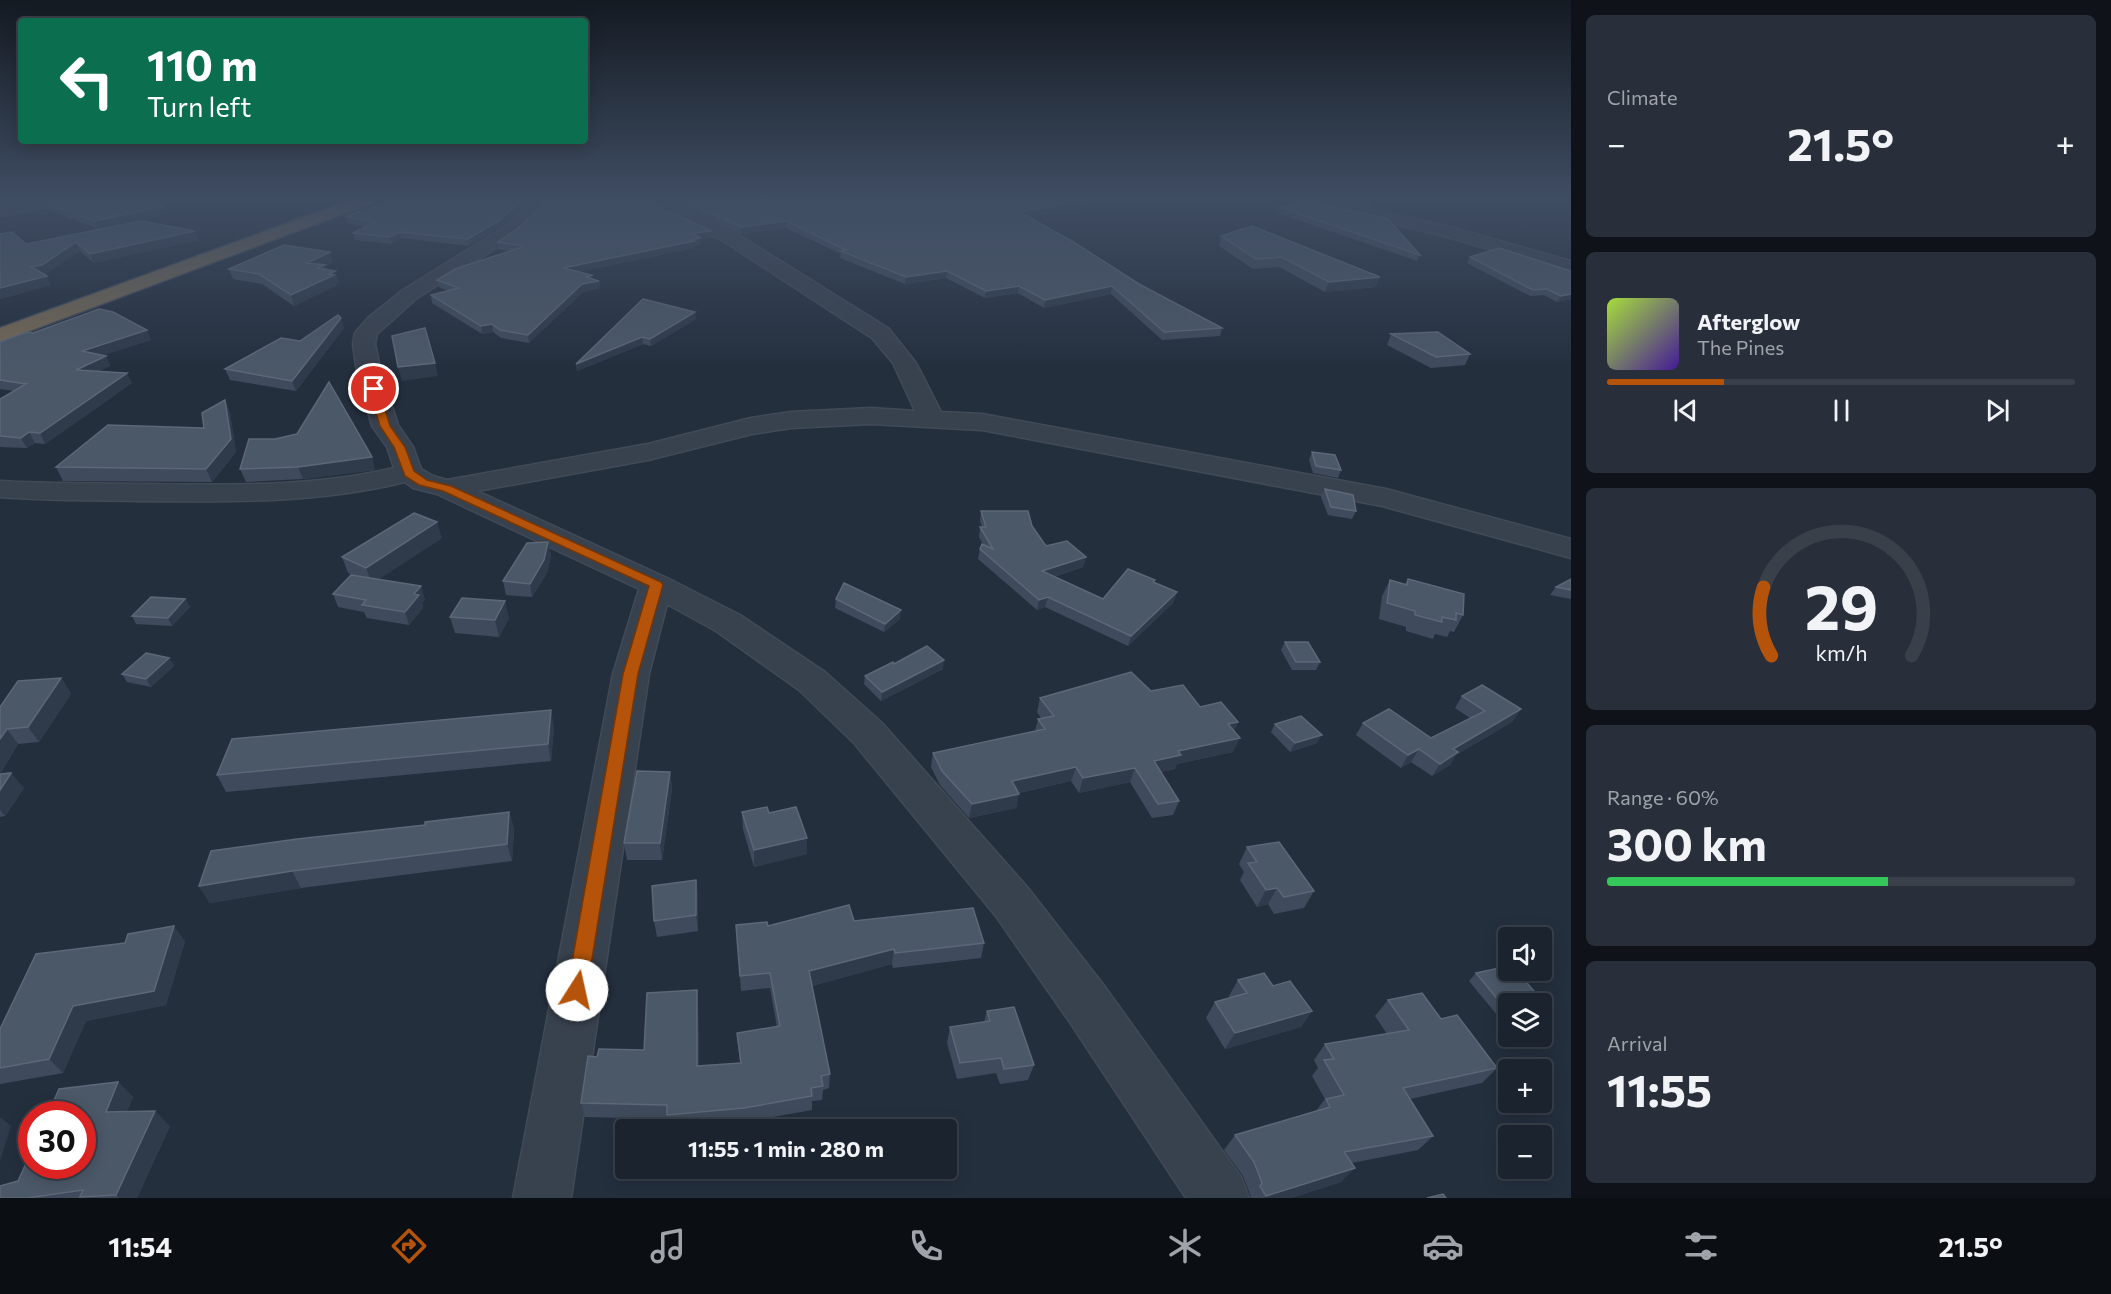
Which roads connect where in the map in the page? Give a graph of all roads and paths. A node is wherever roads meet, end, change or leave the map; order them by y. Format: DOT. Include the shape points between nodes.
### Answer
graph roads {
  1 [pos="216,256"];
  2 [pos="470,256"];
  3 [pos="759,256"];
  4 [pos="1532,256"];
  5 [pos="1571,267"];
  6 [pos="0,336"];
  7 [pos="932,421"];
  8 [pos="409,473"];
  9 [pos="447,488"];
  10 [pos="0,489"];
  11 [pos="1571,549"];
  12 [pos="656,585"];
  13 [pos="542,1198"];
  14 [pos="1220,1198"];
  1 -- 6 [label="highway"];
  2 -- 8 [label="street" via="410,294 366,333 369,373 385,426 400,447"];
  3 -- 7 [label="street" via="892,344 914,378"];
  4 -- 5 [label="street"];
  7 -- 9 [label="street" via="871,416 771,423 648,452"];
  7 -- 11 [label="street" via="982,422 1386,498"];
  8 -- 9 [label="street" via="423,482"];
  8 -- 10 [label="street" via="372,483 267,493"];
  9 -- 12 [label="street"];
  12 -- 13 [label="street" via="631,674"];
  12 -- 14 [label="street" via="728,623 812,681 868,733 1011,901"];
}
